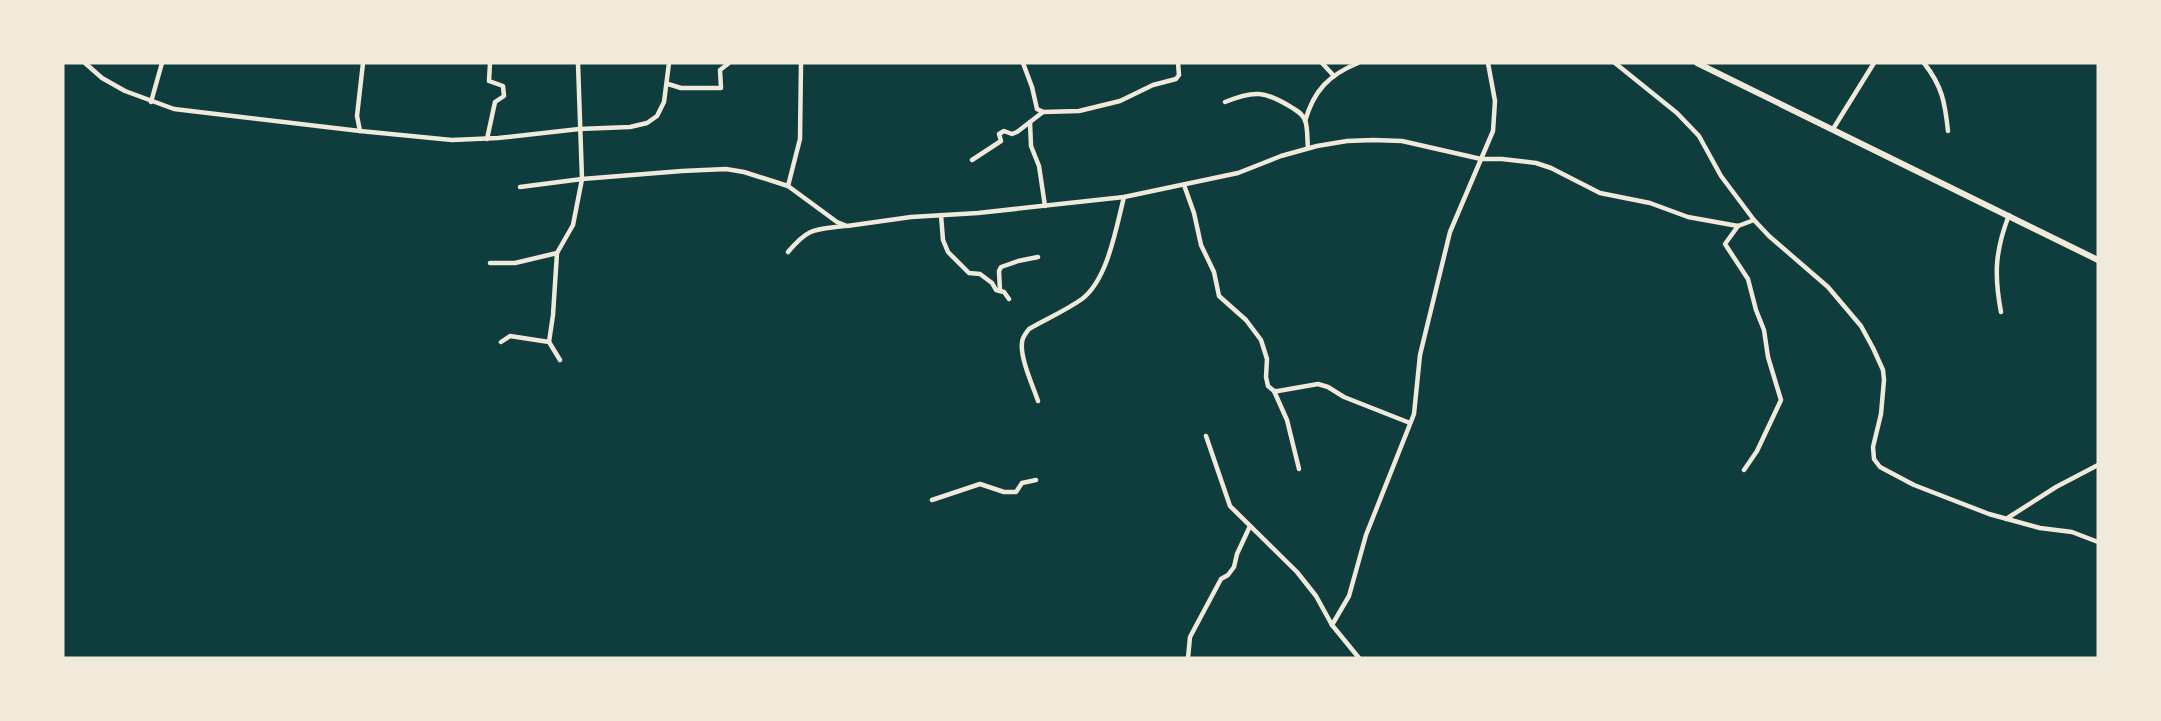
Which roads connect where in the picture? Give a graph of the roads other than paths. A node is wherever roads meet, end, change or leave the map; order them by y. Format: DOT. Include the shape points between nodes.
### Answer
graph roads {
  1 [pos="85,63"];
  2 [pos="162,63"];
  3 [pos="363,63"];
  4 [pos="490,63"];
  5 [pos="578,63"];
  6 [pos="669,63"];
  7 [pos="729,63"];
  8 [pos="801,63"];
  9 [pos="1023,63"];
  10 [pos="1178,63"];
  11 [pos="1322,63"];
  12 [pos="1358,63"];
  13 [pos="1488,63"];
  14 [pos="1615,63"];
  15 [pos="1696,63"];
  16 [pos="1874,63"];
  17 [pos="1924,63"];
  18 [pos="1621,65"];
  19 [pos="1334,76"];
  20 [pos="668,84"];
  21 [pos="151,102"];
  22 [pos="1225,102"];
  23 [pos="1043,112"];
  24 [pos="1030,122"];
  25 [pos="1305,122"];
  26 [pos="579,129"];
  27 [pos="1833,129"];
  28 [pos="360,131"];
  29 [pos="1948,131"];
  30 [pos="487,139"];
  31 [pos="1308,148"];
  32 [pos="1481,159"];
  33 [pos="972,160"];
  34 [pos="582,179"];
  35 [pos="1184,185"];
  36 [pos="788,186"];
  37 [pos="520,187"];
  38 [pos="1124,196"];
  39 [pos="1045,206"];
  40 [pos="941,215"];
  41 [pos="2008,216"];
  42 [pos="1754,220"];
  43 [pos="848,226"];
  44 [pos="1738,226"];
  45 [pos="788,252"];
  46 [pos="557,253"];
  47 [pos="1038,257"];
  48 [pos="2098,260"];
  49 [pos="490,263"];
  50 [pos="1000,291"];
  51 [pos="1009,299"];
  52 [pos="2001,312"];
  53 [pos="501,342"];
  54 [pos="549,342"];
  55 [pos="560,360"];
  56 [pos="1274,391"];
  57 [pos="1038,401"];
  58 [pos="1410,423"];
  59 [pos="1206,436"];
  60 [pos="2098,465"];
  61 [pos="1299,469"];
  62 [pos="1744,470"];
  63 [pos="1036,480"];
  64 [pos="932,500"];
  65 [pos="2006,519"];
  66 [pos="1250,526"];
  67 [pos="2098,542"];
  68 [pos="1332,625"];
  69 [pos="1188,658"];
  70 [pos="1359,658"];
  1 -- 21 [label="street" via="112,85"];
  2 -- 21 [label="street"];
  3 -- 28 [label="street" via="357,116"];
  4 -- 30 [label="street" via="489,81 503,86 504,96 495,102"];
  5 -- 26 [label="street"];
  6 -- 20 [label="street"];
  7 -- 20 [label="street" via="720,70 721,88 681,88"];
  8 -- 36 [label="street" via="800,139"];
  9 -- 23 [label="street" via="1036,109"];
  10 -- 23 [label="street" via="1176,79 1120,101 1079,111"];
  11 -- 19 [label="street"];
  12 -- 19 [label="street"];
  13 -- 32 [label="street" via="1495,111 1493,132"];
  14 -- 18 [label="street"];
  15 -- 27 [label="main road"];
  16 -- 27 [label="street"];
  17 -- 29 [label="street" via="1944,99"];
  18 -- 42 [label="street" via="1699,136 1721,176"];
  19 -- 25 [label="street" via="1311,103"];
  20 -- 26 [label="street" via="664,102 652,120 630,127"];
  21 -- 28 [label="street" via="187,111"];
  22 -- 25 [label="street" via="1265,94 1302,114"];
  23 -- 24 [label="street"];
  24 -- 33 [label="street" via="1012,134 1004,130 999,134 1001,141"];
  24 -- 39 [label="street" via="1031,146 1039,165"];
  25 -- 31 [label="street"];
  26 -- 30 [label="street"];
  26 -- 34 [label="street"];
  27 -- 41 [label="main road"];
  28 -- 30 [label="street"];
  31 -- 32 [label="street" via="1347,141 1402,141"];
  31 -- 35 [label="street" via="1238,173"];
  32 -- 44 [label="street" via="1536,163 1600,193"];
  32 -- 58 [label="street" via="1447,241 1420,355 1418,392"];
  34 -- 36 [label="street" via="726,169"];
  34 -- 37 [label="street"];
  34 -- 46 [label="street" via="573,225"];
  35 -- 38 [label="street"];
  35 -- 56 [label="street" via="1219,296 1261,340 1267,359 1268,386"];
  36 -- 43 [label="street"];
  38 -- 39 [label="street"];
  38 -- 57 [label="street" via="1110,249 1091,291 1029,329 1023,337 1023,357"];
  39 -- 40 [label="street"];
  40 -- 43 [label="street"];
  40 -- 50 [label="street" via="948,252 969,273 981,274"];
  41 -- 48 [label="main road"];
  41 -- 52 [label="street" via="1996,262"];
  42 -- 44 [label="street"];
  42 -- 65 [label="street" via="1828,287 1861,326 1873,348 1884,380 1873,447 1874,459 1880,467"];
  43 -- 45 [label="street" via="813,229"];
  44 -- 62 [label="street" via="1725,244 1748,279 1781,400"];
  46 -- 49 [label="street" via="515,263"];
  46 -- 54 [label="street"];
  47 -- 50 [label="street" via="1001,267"];
  50 -- 51 [label="street"];
  53 -- 54 [label="street" via="510,336"];
  54 -- 55 [label="street"];
  56 -- 58 [label="street" via="1318,384"];
  56 -- 61 [label="street" via="1287,420"];
  58 -- 68 [label="street" via="1366,535 1349,596"];
  59 -- 66 [label="street" via="1230,506"];
  60 -- 65 [label="street"];
  63 -- 64 [label="street" via="1022,483 1016,492 980,484"];
  65 -- 67 [label="street" via="2072,532"];
  66 -- 68 [label="street" via="1297,572"];
  66 -- 69 [label="street" via="1234,567 1221,579 1192,630"];
  68 -- 70 [label="street"];
}
